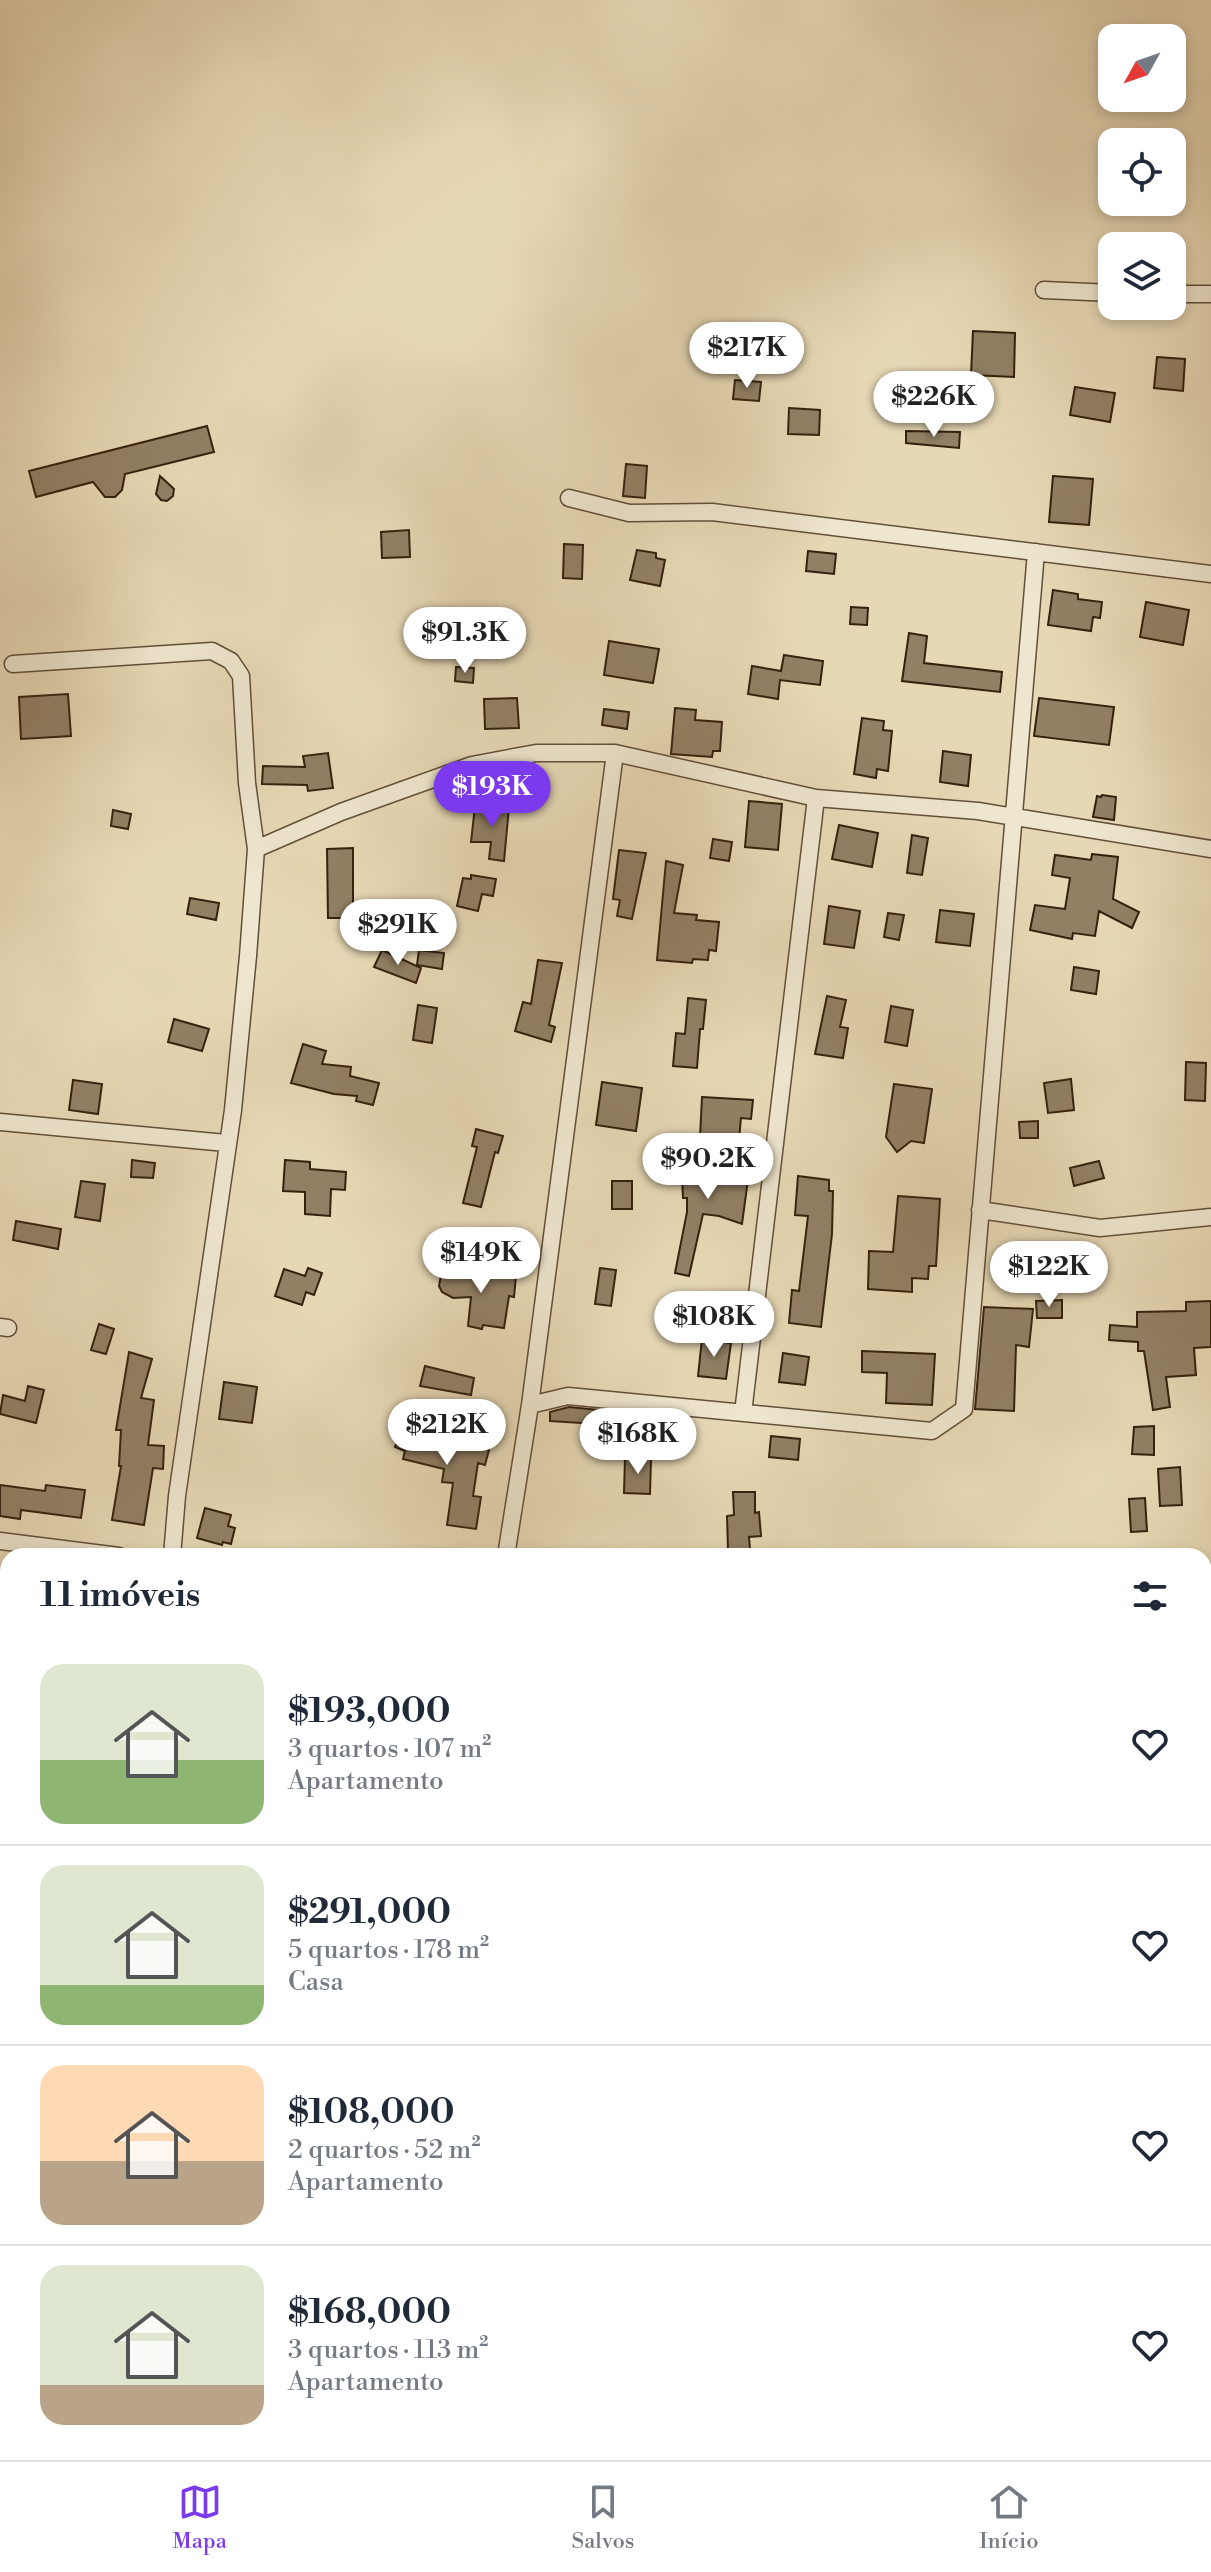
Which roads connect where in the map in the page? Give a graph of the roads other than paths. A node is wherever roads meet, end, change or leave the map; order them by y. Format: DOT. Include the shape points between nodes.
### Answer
graph roads {
  1 [pos="1044,290"];
  2 [pos="1098,292"];
  3 [pos="1186,294"];
  4 [pos="1211,294"];
  5 [pos="569,498"];
  6 [pos="1036,552"];
  7 [pos="1211,574"];
  8 [pos="13,664"];
  9 [pos="615,753"];
  10 [pos="816,798"];
  11 [pos="1012,817"];
  12 [pos="256,849"];
  13 [pos="1211,849"];
  14 [pos="0,1122"];
  15 [pos="226,1143"];
  16 [pos="980,1210"];
  17 [pos="1211,1217"];
  18 [pos="530,1405"];
  19 [pos="743,1413"];
  20 [pos="0,1541"];
  21 [pos="56,1548"];
  22 [pos="173,1548"];
  23 [pos="507,1548"];
  1 -- 2 [label="street"];
  3 -- 4 [label="street"];
  5 -- 6 [label="street" via="629,513 712,512"];
  6 -- 7 [label="street"];
  6 -- 11 [label="street"];
  8 -- 12 [label="street" via="212,651 231,661 243,691"];
  9 -- 10 [label="street"];
  9 -- 12 [label="street" via="536,753 472,765"];
  9 -- 18 [label="street"];
  10 -- 11 [label="street"];
  10 -- 19 [label="street"];
  11 -- 13 [label="street"];
  11 -- 16 [label="street"];
  12 -- 15 [label="street" via="241,1041"];
  14 -- 15 [label="street"];
  15 -- 22 [label="street"];
  16 -- 17 [label="street" via="1100,1228"];
  16 -- 19 [label="street" via="964,1409 932,1431"];
  18 -- 19 [label="street" via="568,1396"];
  18 -- 23 [label="street"];
  20 -- 21 [label="street"];
}
